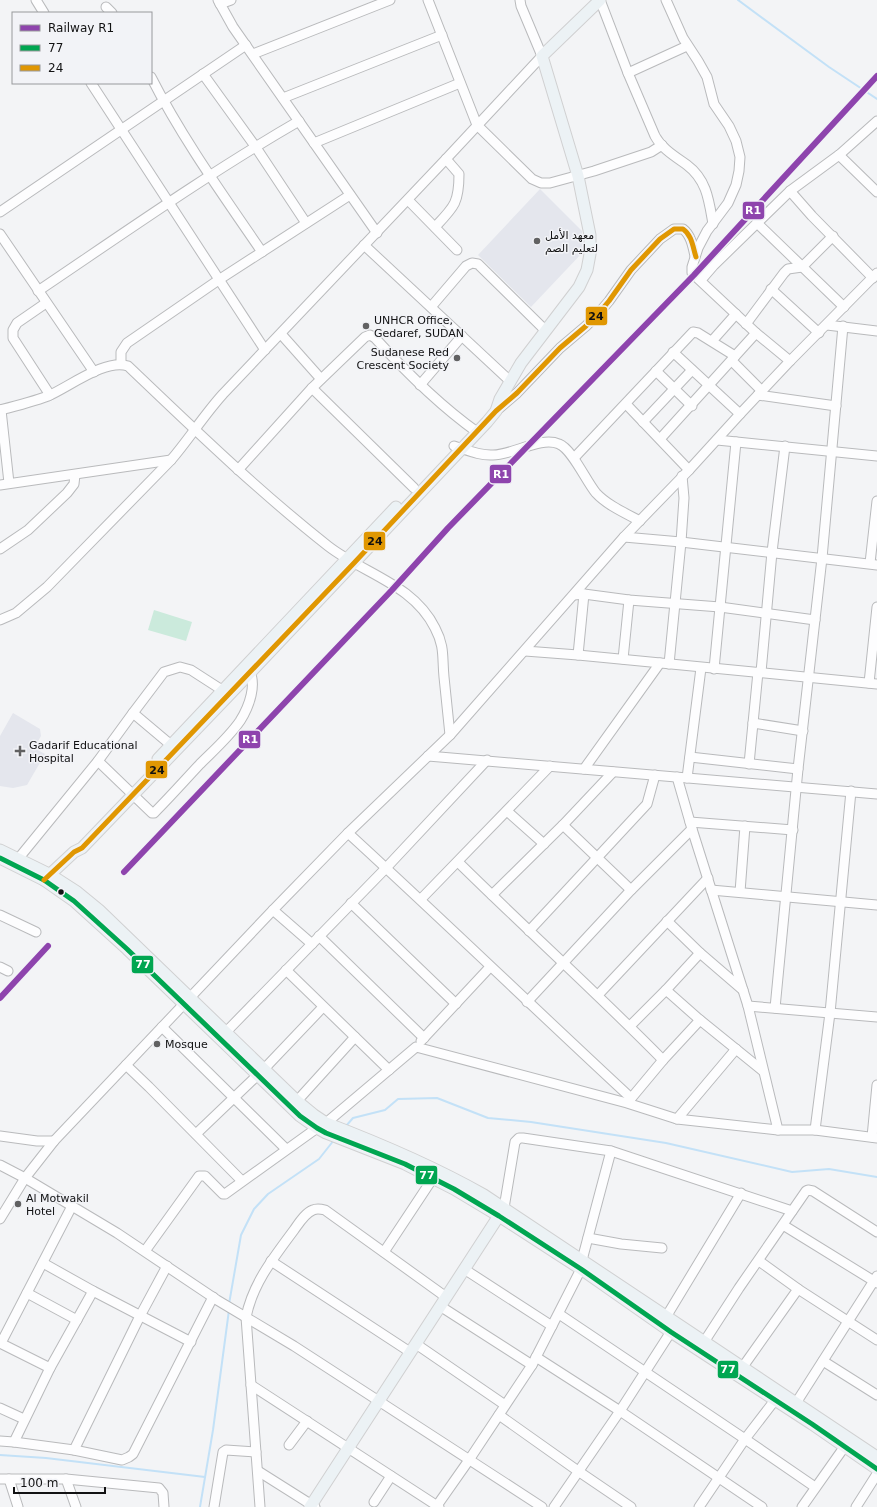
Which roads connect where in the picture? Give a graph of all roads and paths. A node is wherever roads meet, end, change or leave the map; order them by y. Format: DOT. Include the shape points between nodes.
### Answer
graph roads {
  1 [pos="36,0"];
  2 [pos="231,0"];
  3 [pos="390,0"];
  4 [pos="428,0"];
  5 [pos="520,0"];
  6 [pos="600,0"];
  7 [pos="666,0"];
  8 [pos="219,2"];
  9 [pos="43,12"];
  10 [pos="442,35"];
  11 [pos="246,45"];
  12 [pos="688,46"];
  13 [pos="253,54"];
  14 [pos="542,56"];
  15 [pos="628,73"];
  16 [pos="203,74"];
  17 [pos="152,79"];
  18 [pos="460,83"];
  19 [pos="92,84"];
  20 [pos="283,98"];
  21 [pos="163,101"];
  22 [pos="299,121"];
  23 [pos="877,122"];
  24 [pos="477,125"];
  25 [pos="122,129"];
  26 [pos="314,143"];
  27 [pos="662,145"];
  28 [pos="255,146"];
  29 [pos="839,156"];
  30 [pos="446,159"];
  31 [pos="210,176"];
  32 [pos="578,176"];
  33 [pos="790,191"];
  34 [pos="877,192"];
  35 [pos="350,195"];
  36 [pos="408,200"];
  37 [pos="170,202"];
  38 [pos="0,212"];
  39 [pos="306,223"];
  40 [pos="713,224"];
  41 [pos="757,224"];
  42 [pos="435,227"];
  43 [pos="377,232"];
  44 [pos="0,234"];
  45 [pos="833,236"];
  46 [pos="364,245"];
  47 [pos="457,250"];
  48 [pos="262,252"];
  49 [pos="696,257"];
  50 [pos="802,267"];
  51 [pos="875,275"];
  52 [pos="220,279"];
  53 [pos="701,280"];
  54 [pos="772,289"];
  55 [pos="38,291"];
  56 [pos="46,303"];
  57 [pos="431,307"];
  58 [pos="844,307"];
  59 [pos="736,314"];
  60 [pos="746,324"];
  61 [pos="827,325"];
  62 [pos="843,326"];
  63 [pos="545,330"];
  64 [pos="877,331"];
  65 [pos="756,333"];
  66 [pos="818,333"];
  67 [pos="281,334"];
  68 [pos="462,336"];
  69 [pos="712,341"];
  70 [pos="265,350"];
  71 [pos="673,352"];
  72 [pos="733,359"];
  73 [pos="790,361"];
  74 [pos="121,363"];
  75 [pos="692,370"];
  76 [pos="656,371"];
  77 [pos="94,372"];
  78 [pos="321,379"];
  79 [pos="510,381"];
  80 [pos="420,384"];
  81 [pos="709,386"];
  82 [pos="312,388"];
  83 [pos="674,390"];
  84 [pos="760,393"];
  85 [pos="50,395"];
  86 [pos="500,399"];
  87 [pos="626,404"];
  88 [pos="692,406"];
  89 [pos="836,406"];
  90 [pos="0,410"];
  91 [pos="496,411"];
  92 [pos="740,414"];
  93 [pos="643,422"];
  94 [pos="194,428"];
  95 [pos="474,430"];
  96 [pos="660,439"];
  97 [pos="717,440"];
  98 [pos="736,442"];
  99 [pos="785,446"];
  100 [pos="458,447"];
  101 [pos="832,452"];
  102 [pos="877,456"];
  103 [pos="574,458"];
  104 [pos="171,460"];
  105 [pos="238,470"];
  106 [pos="686,473"];
  107 [pos="75,475"];
  108 [pos="4,484"];
  109 [pos="414,488"];
  110 [pos="877,501"];
  111 [pos="640,521"];
  112 [pos="624,537"];
  113 [pos="681,542"];
  114 [pos="726,548"];
  115 [pos="0,549"];
  116 [pos="772,552"];
  117 [pos="822,558"];
  118 [pos="350,561"];
  119 [pos="873,564"];
  120 [pos="584,594"];
  121 [pos="574,595"];
  122 [pos="629,600"];
  123 [pos="676,603"];
  124 [pos="720,607"];
  125 [pos="877,607"];
  126 [pos="766,614"];
  127 [pos="0,620"];
  128 [pos="815,620"];
  129 [pos="524,651"];
  130 [pos="578,655"];
  131 [pos="623,659"];
  132 [pos="664,663"];
  133 [pos="701,668"];
  134 [pos="248,669"];
  135 [pos="714,669"];
  136 [pos="759,672"];
  137 [pos="809,677"];
  138 [pos="873,684"];
  139 [pos="222,690"];
  140 [pos="133,712"];
  141 [pos="753,724"];
  142 [pos="803,731"];
  143 [pos="450,735"];
  144 [pos="171,745"];
  145 [pos="428,756"];
  146 [pos="690,757"];
  147 [pos="487,760"];
  148 [pos="98,761"];
  149 [pos="749,764"];
  150 [pos="550,766"];
  151 [pos="584,769"];
  152 [pos="798,769"];
  153 [pos="612,772"];
  154 [pos="655,775"];
  155 [pos="677,777"];
  156 [pos="687,778"];
  157 [pos="797,786"];
  158 [pos="851,791"];
  159 [pos="131,792"];
  160 [pos="877,794"];
  161 [pos="507,811"];
  162 [pos="563,825"];
  163 [pos="691,826"];
  164 [pos="745,826"];
  165 [pos="793,830"];
  166 [pos="348,833"];
  167 [pos="544,844"];
  168 [pos="0,850"];
  169 [pos="597,857"];
  170 [pos="0,858"];
  171 [pos="18,859"];
  172 [pos="458,862"];
  173 [pos="386,868"];
  174 [pos="46,877"];
  175 [pos="708,878"];
  176 [pos="631,890"];
  177 [pos="712,890"];
  178 [pos="740,892"];
  179 [pos="492,895"];
  180 [pos="786,896"];
  181 [pos="421,899"];
  182 [pos="841,902"];
  183 [pos="352,903"];
  184 [pos="877,905"];
  185 [pos="273,910"];
  186 [pos="0,915"];
  187 [pos="668,921"];
  188 [pos="529,931"];
  189 [pos="36,932"];
  190 [pos="319,936"];
  191 [pos="312,944"];
  192 [pos="700,953"];
  193 [pos="563,963"];
  194 [pos="490,967"];
  195 [pos="286,970"];
  196 [pos="666,990"];
  197 [pos="743,991"];
  198 [pos="598,995"];
  199 [pos="186,1002"];
  200 [pos="527,1002"];
  201 [pos="456,1004"];
  202 [pos="748,1006"];
  203 [pos="323,1007"];
  204 [pos="775,1008"];
  205 [pos="830,1013"];
  206 [pos="877,1017"];
  207 [pos="700,1020"];
  208 [pos="162,1026"];
  209 [pos="630,1026"];
  210 [pos="225,1033"];
  211 [pos="355,1037"];
  212 [pos="424,1038"];
  213 [pos="416,1047"];
  214 [pos="736,1049"];
  215 [pos="663,1060"];
  216 [pos="126,1066"];
  217 [pos="389,1070"];
  218 [pos="763,1071"];
  219 [pos="260,1072"];
  220 [pos="877,1085"];
  221 [pos="620,1088"];
  222 [pos="598,1095"];
  223 [pos="234,1098"];
  224 [pos="629,1100"];
  225 [pos="297,1101"];
  226 [pos="676,1119"];
  227 [pos="323,1128"];
  228 [pos="778,1130"];
  229 [pos="815,1130"];
  230 [pos="196,1134"];
  231 [pos="0,1136"];
  232 [pos="874,1138"];
  233 [pos="54,1141"];
  234 [pos="286,1149"];
  235 [pos="611,1151"];
  236 [pos="0,1165"];
  237 [pos="25,1178"];
  238 [pos="433,1178"];
  239 [pos="242,1181"];
  240 [pos="741,1193"];
  241 [pos="72,1206"];
  242 [pos="792,1211"];
  243 [pos="501,1212"];
  244 [pos="0,1218"];
  245 [pos="783,1225"];
  246 [pos="877,1232"];
  247 [pos="588,1238"];
  248 [pos="662,1248"];
  249 [pos="145,1251"];
  250 [pos="384,1252"];
  251 [pos="271,1261"];
  252 [pos="758,1261"];
  253 [pos="43,1263"];
  254 [pos="582,1264"];
  255 [pos="167,1266"];
  256 [pos="464,1269"];
  257 [pos="876,1280"];
  258 [pos="798,1290"];
  259 [pos="93,1291"];
  260 [pos="27,1293"];
  261 [pos="215,1298"];
  262 [pos="443,1301"];
  263 [pos="559,1314"];
  264 [pos="140,1316"];
  265 [pos="243,1316"];
  266 [pos="666,1317"];
  267 [pos="77,1320"];
  268 [pos="849,1321"];
  269 [pos="552,1326"];
  270 [pos="674,1328"];
  271 [pos="877,1340"];
  272 [pos="191,1342"];
  273 [pos="704,1342"];
  274 [pos="0,1343"];
  275 [pos="413,1348"];
  276 [pos="534,1361"];
  277 [pos="823,1361"];
  278 [pos="50,1368"];
  279 [pos="742,1368"];
  280 [pos="646,1372"];
  281 [pos="251,1385"];
  282 [pos="877,1395"];
  283 [pos="775,1400"];
  284 [pos="379,1401"];
  285 [pos="796,1403"];
  286 [pos="505,1405"];
  287 [pos="0,1408"];
  288 [pos="620,1411"];
  289 [pos="499,1415"];
  290 [pos="24,1419"];
  291 [pos="307,1421"];
  292 [pos="745,1439"];
  293 [pos="0,1441"];
  294 [pos="14,1442"];
  295 [pos="289,1445"];
  296 [pos="845,1446"];
  297 [pos="347,1448"];
  298 [pos="74,1450"];
  299 [pos="256,1452"];
  300 [pos="877,1457"];
  301 [pos="470,1460"];
  302 [pos="877,1469"];
  303 [pos="258,1471"];
  304 [pos="578,1471"];
  305 [pos="877,1474"];
  306 [pos="391,1476"];
  307 [pos="719,1478"];
  308 [pos="4,1479"];
  309 [pos="66,1479"];
  310 [pos="815,1487"];
  311 [pos="374,1502"];
  312 [pos="312,1506"];
  313 [pos="18,1507"];
  314 [pos="76,1507"];
  315 [pos="164,1507"];
  316 [pos="214,1507"];
  317 [pos="260,1507"];
  318 [pos="437,1507"];
  319 [pos="542,1507"];
  320 [pos="554,1507"];
  321 [pos="631,1507"];
  322 [pos="699,1507"];
  323 [pos="762,1507"];
  324 [pos="802,1507"];
  325 [pos="856,1507"];
  1 -- 9 [label="street"];
  2 -- 8 [label="street"];
  3 -- 13 [label="street"];
  4 -- 10 [label="street"];
  5 -- 14 [label="street"];
  6 -- 14 [label="main road"];
  6 -- 15 [label="street"];
  7 -- 12 [label="street"];
  8 -- 11 [label="street"];
  10 -- 18 [label="street"];
  10 -- 20 [label="street"];
  11 -- 13 [label="street"];
  11 -- 16 [label="street"];
  12 -- 15 [label="street"];
  12 -- 40 [label="street" via="707,77 714,104 729,126 740,157 736,185 728,204"];
  13 -- 20 [label="street"];
  14 -- 24 [label="street"];
  14 -- 32 [label="main road"];
  15 -- 27 [label="street" via="655,136"];
  16 -- 21 [label="street"];
  16 -- 28 [label="street"];
  17 -- 21 [label="street"];
  18 -- 24 [label="street"];
  18 -- 26 [label="street"];
  19 -- 25 [label="street"];
  20 -- 22 [label="street"];
  21 -- 25 [label="street"];
  21 -- 31 [label="street"];
  22 -- 26 [label="street"];
  22 -- 28 [label="street"];
  23 -- 29 [label="street"];
  24 -- 30 [label="street"];
  24 -- 32 [label="street" via="532,179 550,183"];
  25 -- 37 [label="street"];
  25 -- 38 [label="street"];
  26 -- 35 [label="street"];
  27 -- 32 [label="street" via="651,152"];
  27 -- 40 [label="street" via="698,175 705,186"];
  28 -- 31 [label="street"];
  28 -- 39 [label="street"];
  29 -- 33 [label="street"];
  29 -- 34 [label="street"];
  30 -- 36 [label="street"];
  30 -- 42 [label="street" via="459,174 458,195 453,208"];
  31 -- 37 [label="street"];
  31 -- 48 [label="street"];
  32 -- 63 [label="main road" via="590,235 587,270 578,287"];
  33 -- 41 [label="street"];
  33 -- 45 [label="street"];
  35 -- 39 [label="street"];
  35 -- 43 [label="street"];
  36 -- 42 [label="street"];
  36 -- 43 [label="street"];
  37 -- 52 [label="street"];
  37 -- 55 [label="street"];
  39 -- 48 [label="street"];
  40 -- 49 [label="street" via="698,248"];
  41 -- 50 [label="street"];
  41 -- 53 [label="street"];
  42 -- 47 [label="street"];
  43 -- 46 [label="street"];
  44 -- 55 [label="street"];
  45 -- 50 [label="street"];
  45 -- 51 [label="street"];
  46 -- 57 [label="street"];
  46 -- 67 [label="street"];
  48 -- 52 [label="street"];
  49 -- 53 [label="street" via="692,273"];
  49 -- 91 [label="street" via="690,237 684,228 674,229 660,239 631,270 598,314"];
  50 -- 54 [label="street" via="788,269"];
  50 -- 58 [label="street"];
  51 -- 58 [label="street"];
  52 -- 70 [label="street"];
  52 -- 74 [label="street" via="127,343 121,352"];
  53 -- 59 [label="street"];
  54 -- 60 [label="street"];
  54 -- 66 [label="street"];
  55 -- 56 [label="street"];
  56 -- 77 [label="street"];
  56 -- 85 [label="street" via="18,323 13,330 13,338"];
  57 -- 63 [label="street" via="466,266 478,264"];
  57 -- 68 [label="street"];
  58 -- 61 [label="street"];
  59 -- 60 [label="street"];
  59 -- 69 [label="street"];
  60 -- 65 [label="street"];
  61 -- 62 [label="street"];
  61 -- 66 [label="street"];
  62 -- 64 [label="street"];
  62 -- 89 [label="street"];
  63 -- 79 [label="main road"];
  65 -- 72 [label="street"];
  65 -- 73 [label="street"];
  66 -- 73 [label="street"];
  67 -- 70 [label="street"];
  67 -- 78 [label="street"];
  68 -- 79 [label="street"];
  68 -- 80 [label="street"];
  69 -- 71 [label="street" via="694,332"];
  69 -- 72 [label="street"];
  70 -- 94 [label="street"];
  71 -- 75 [label="street"];
  71 -- 76 [label="street"];
  72 -- 81 [label="street"];
  72 -- 84 [label="street"];
  73 -- 84 [label="street"];
  74 -- 77 [label="street"];
  74 -- 94 [label="street" via="128,366"];
  75 -- 81 [label="street"];
  75 -- 83 [label="street"];
  76 -- 83 [label="street"];
  76 -- 87 [label="street"];
  77 -- 85 [label="street"];
  78 -- 80 [label="street" via="370,335"];
  78 -- 82 [label="street"];
  79 -- 86 [label="main road"];
  80 -- 95 [label="street"];
  81 -- 88 [label="street"];
  81 -- 92 [label="street"];
  82 -- 105 [label="street"];
  82 -- 109 [label="street"];
  83 -- 88 [label="street"];
  83 -- 93 [label="street"];
  84 -- 89 [label="street"];
  84 -- 92 [label="street"];
  85 -- 90 [label="street"];
  86 -- 91 [label="main road"];
  86 -- 95 [label="main road" via="491,406"];
  87 -- 93 [label="street"];
  87 -- 103 [label="street"];
  88 -- 96 [label="street"];
  89 -- 101 [label="street"];
  90 -- 108 [label="street"];
  91 -- 95 [label="main road"];
  92 -- 97 [label="street"];
  93 -- 96 [label="street"];
  94 -- 104 [label="street"];
  94 -- 105 [label="street"];
  95 -- 100 [label="main road"];
  96 -- 106 [label="street"];
  97 -- 98 [label="street"];
  97 -- 106 [label="street"];
  98 -- 99 [label="street"];
  98 -- 114 [label="street"];
  99 -- 101 [label="street"];
  99 -- 116 [label="street"];
  100 -- 103 [label="street" via="493,456 550,442 560,444"];
  100 -- 109 [label="main road"];
  100 -- 118 [label="main road" via="419,492"];
  101 -- 102 [label="street"];
  101 -- 117 [label="street"];
  103 -- 111 [label="street" via="596,493 615,508"];
  104 -- 107 [label="street"];
  104 -- 127 [label="street" via="47,587 16,613"];
  105 -- 118 [label="street" via="328,546"];
  106 -- 111 [label="street"];
  106 -- 113 [label="street"];
  107 -- 108 [label="street"];
  107 -- 115 [label="street" via="74,484 67,493 28,530"];
  109 -- 118 [label="main road"];
  110 -- 119 [label="street"];
  111 -- 112 [label="street"];
  112 -- 113 [label="street"];
  112 -- 121 [label="street"];
  113 -- 114 [label="street"];
  113 -- 123 [label="street"];
  114 -- 116 [label="street"];
  114 -- 124 [label="street"];
  116 -- 117 [label="street"];
  116 -- 126 [label="street"];
  117 -- 119 [label="street"];
  117 -- 128 [label="street"];
  118 -- 134 [label="main road"];
  118 -- 143 [label="street" via="396,586 415,600 435,627 442,646"];
  120 -- 121 [label="street"];
  120 -- 122 [label="street"];
  120 -- 130 [label="street"];
  121 -- 129 [label="street"];
  122 -- 123 [label="street"];
  122 -- 131 [label="street"];
  123 -- 124 [label="street"];
  123 -- 132 [label="street"];
  124 -- 126 [label="street"];
  124 -- 135 [label="street"];
  125 -- 138 [label="street"];
  126 -- 128 [label="street"];
  126 -- 136 [label="street"];
  128 -- 137 [label="street"];
  129 -- 130 [label="street"];
  129 -- 143 [label="street"];
  130 -- 131 [label="street"];
  131 -- 132 [label="street"];
  132 -- 133 [label="street"];
  132 -- 151 [label="street"];
  133 -- 135 [label="street"];
  133 -- 146 [label="street"];
  134 -- 139 [label="main road"];
  134 -- 159 [label="main road"];
  134 -- 159 [label="street" via="252,693 241,720 229,735 152,813"];
  135 -- 136 [label="street"];
  136 -- 137 [label="street"];
  136 -- 141 [label="street"];
  137 -- 138 [label="street"];
  137 -- 142 [label="street"];
  139 -- 140 [label="street" via="191,670 180,667 164,672"];
  139 -- 144 [label="main road"];
  140 -- 144 [label="street"];
  140 -- 148 [label="street"];
  141 -- 142 [label="street"];
  141 -- 149 [label="street"];
  142 -- 152 [label="street"];
  143 -- 145 [label="street"];
  144 -- 159 [label="main road"];
  145 -- 147 [label="street"];
  145 -- 166 [label="street"];
  146 -- 149 [label="street"];
  146 -- 156 [label="street"];
  147 -- 150 [label="street"];
  147 -- 173 [label="street"];
  148 -- 159 [label="street"];
  148 -- 171 [label="street"];
  149 -- 152 [label="street"];
  150 -- 151 [label="street"];
  150 -- 161 [label="street"];
  151 -- 153 [label="street"];
  152 -- 157 [label="street"];
  153 -- 154 [label="street"];
  153 -- 162 [label="street"];
  154 -- 155 [label="street"];
  154 -- 169 [label="street" via="647,804"];
  155 -- 156 [label="street"];
  155 -- 163 [label="street"];
  156 -- 157 [label="street"];
  157 -- 158 [label="street"];
  157 -- 165 [label="street"];
  158 -- 160 [label="street"];
  158 -- 182 [label="street"];
  159 -- 174 [label="main road" via="82,848"];
  161 -- 167 [label="street"];
  161 -- 172 [label="street"];
  162 -- 167 [label="street"];
  162 -- 169 [label="street"];
  163 -- 164 [label="street"];
  163 -- 175 [label="street"];
  163 -- 176 [label="street"];
  164 -- 165 [label="street"];
  164 -- 178 [label="street"];
  165 -- 180 [label="street"];
  166 -- 173 [label="street"];
  166 -- 185 [label="street"];
  167 -- 179 [label="street"];
  168 -- 171 [label="main road"];
  169 -- 176 [label="street"];
  169 -- 188 [label="street"];
  170 -- 174 [label="main road"];
  171 -- 174 [label="main road"];
  172 -- 179 [label="street"];
  172 -- 181 [label="street"];
  173 -- 181 [label="street"];
  173 -- 183 [label="street"];
  174 -- 199 [label="main road" via="77,892"];
  175 -- 177 [label="street"];
  175 -- 187 [label="street"];
  176 -- 193 [label="street"];
  177 -- 178 [label="street"];
  177 -- 197 [label="street"];
  178 -- 180 [label="street"];
  179 -- 188 [label="street"];
  180 -- 182 [label="street"];
  180 -- 204 [label="street"];
  181 -- 194 [label="street"];
  182 -- 184 [label="street"];
  182 -- 205 [label="street"];
  183 -- 190 [label="street"];
  183 -- 201 [label="street"];
  185 -- 191 [label="street"];
  185 -- 199 [label="street"];
  186 -- 189 [label="street"];
  187 -- 192 [label="street"];
  187 -- 198 [label="street"];
  188 -- 193 [label="street"];
  190 -- 191 [label="street"];
  190 -- 212 [label="street"];
  191 -- 195 [label="street"];
  192 -- 196 [label="street"];
  192 -- 197 [label="street"];
  193 -- 198 [label="street"];
  193 -- 200 [label="street"];
  194 -- 200 [label="street"];
  194 -- 201 [label="street"];
  195 -- 203 [label="street"];
  195 -- 210 [label="street"];
  196 -- 207 [label="street"];
  196 -- 209 [label="street"];
  197 -- 202 [label="street"];
  198 -- 209 [label="street"];
  199 -- 208 [label="street"];
  199 -- 210 [label="main road"];
  199 -- 219 [label="main road"];
  200 -- 221 [label="street"];
  201 -- 212 [label="street"];
  202 -- 204 [label="street"];
  202 -- 218 [label="street"];
  203 -- 211 [label="street"];
  203 -- 219 [label="street"];
  204 -- 205 [label="street"];
  205 -- 206 [label="street"];
  205 -- 229 [label="street"];
  207 -- 214 [label="street"];
  207 -- 215 [label="street"];
  208 -- 216 [label="street"];
  208 -- 223 [label="street"];
  209 -- 215 [label="street"];
  210 -- 219 [label="main road"];
  211 -- 217 [label="street"];
  211 -- 225 [label="street"];
  212 -- 213 [label="street"];
  213 -- 217 [label="street"];
  213 -- 222 [label="street"];
  214 -- 218 [label="street"];
  214 -- 226 [label="street"];
  215 -- 224 [label="street"];
  216 -- 230 [label="street"];
  216 -- 233 [label="street"];
  217 -- 227 [label="street"];
  218 -- 228 [label="street"];
  219 -- 223 [label="street"];
  219 -- 225 [label="main road"];
  219 -- 227 [label="main road" via="300,1116"];
  220 -- 232 [label="street"];
  221 -- 222 [label="street"];
  221 -- 224 [label="street"];
  222 -- 224 [label="street"];
  223 -- 230 [label="street"];
  223 -- 234 [label="street"];
  224 -- 226 [label="street"];
  225 -- 227 [label="main road" via="314,1115"];
  226 -- 228 [label="street"];
  227 -- 234 [label="street"];
  227 -- 238 [label="main road"];
  227 -- 243 [label="main road" via="339,1128 410,1156 470,1187"];
  228 -- 229 [label="street"];
  229 -- 232 [label="street"];
  230 -- 239 [label="street"];
  231 -- 233 [label="street"];
  233 -- 237 [label="street"];
  234 -- 239 [label="street"];
  235 -- 240 [label="street"];
  235 -- 243 [label="street" via="520,1138 515,1142"];
  235 -- 247 [label="street"];
  236 -- 237 [label="street"];
  237 -- 241 [label="street"];
  237 -- 244 [label="street"];
  238 -- 243 [label="main road"];
  238 -- 250 [label="street"];
  239 -- 249 [label="street" via="224,1194 206,1176 199,1176"];
  240 -- 242 [label="street"];
  240 -- 266 [label="street"];
  241 -- 249 [label="street"];
  241 -- 253 [label="street"];
  242 -- 245 [label="street"];
  242 -- 246 [label="street" via="806,1191 811,1190"];
  243 -- 254 [label="main road"];
  243 -- 256 [label="main road"];
  245 -- 252 [label="street"];
  245 -- 257 [label="street"];
  247 -- 248 [label="street"];
  247 -- 254 [label="street"];
  249 -- 255 [label="street"];
  250 -- 251 [label="street" via="325,1210 318,1208 308,1212"];
  250 -- 262 [label="street"];
  251 -- 265 [label="street"];
  251 -- 275 [label="street"];
  252 -- 258 [label="street"];
  252 -- 273 [label="street"];
  253 -- 259 [label="street"];
  253 -- 260 [label="street"];
  254 -- 263 [label="street"];
  254 -- 266 [label="main road"];
  254 -- 270 [label="main road"];
  255 -- 261 [label="street"];
  255 -- 264 [label="street"];
  256 -- 262 [label="main road"];
  256 -- 269 [label="street"];
  257 -- 268 [label="street"];
  258 -- 268 [label="street"];
  258 -- 279 [label="street"];
  259 -- 264 [label="street"];
  259 -- 267 [label="street"];
  260 -- 267 [label="street"];
  260 -- 274 [label="street"];
  261 -- 265 [label="street"];
  261 -- 272 [label="street"];
  262 -- 275 [label="main road"];
  262 -- 276 [label="street"];
  263 -- 269 [label="street"];
  263 -- 280 [label="street"];
  264 -- 272 [label="street"];
  264 -- 298 [label="street"];
  265 -- 281 [label="street"];
  265 -- 284 [label="street"];
  266 -- 270 [label="main road"];
  267 -- 278 [label="street"];
  268 -- 271 [label="street"];
  268 -- 277 [label="street"];
  269 -- 276 [label="street"];
  270 -- 273 [label="main road"];
  270 -- 280 [label="street"];
  270 -- 283 [label="main road"];
  272 -- 298 [label="street" via="129,1458 122,1460"];
  273 -- 279 [label="main road"];
  274 -- 278 [label="street"];
  275 -- 284 [label="main road"];
  275 -- 286 [label="street"];
  276 -- 286 [label="street"];
  276 -- 288 [label="street"];
  277 -- 282 [label="street"];
  277 -- 285 [label="street"];
  278 -- 290 [label="street"];
  279 -- 285 [label="main road"];
  280 -- 288 [label="street"];
  280 -- 292 [label="street"];
  281 -- 291 [label="street"];
  281 -- 299 [label="street"];
  283 -- 292 [label="street"];
  283 -- 296 [label="main road"];
  284 -- 297 [label="main road"];
  284 -- 301 [label="street"];
  285 -- 300 [label="main road"];
  286 -- 289 [label="street"];
  287 -- 290 [label="street"];
  288 -- 304 [label="street"];
  288 -- 307 [label="street"];
  289 -- 301 [label="street"];
  289 -- 304 [label="street"];
  290 -- 294 [label="street"];
  291 -- 295 [label="street"];
  291 -- 297 [label="street"];
  292 -- 307 [label="street"];
  292 -- 310 [label="street"];
  293 -- 294 [label="street"];
  294 -- 298 [label="street"];
  296 -- 302 [label="main road"];
  296 -- 310 [label="street"];
  297 -- 306 [label="street"];
  297 -- 312 [label="main road"];
  299 -- 303 [label="street"];
  299 -- 316 [label="street" via="223,1452"];
  301 -- 318 [label="street"];
  301 -- 319 [label="street"];
  303 -- 312 [label="street"];
  303 -- 317 [label="street"];
  304 -- 320 [label="street"];
  304 -- 321 [label="street"];
  305 -- 325 [label="street"];
  306 -- 311 [label="street"];
  306 -- 318 [label="street"];
  307 -- 322 [label="street"];
  307 -- 323 [label="street"];
  308 -- 309 [label="street"];
  308 -- 313 [label="street"];
  309 -- 314 [label="street"];
  309 -- 315 [label="street" via="159,1488 163,1493"];
  310 -- 324 [label="street"];
}
